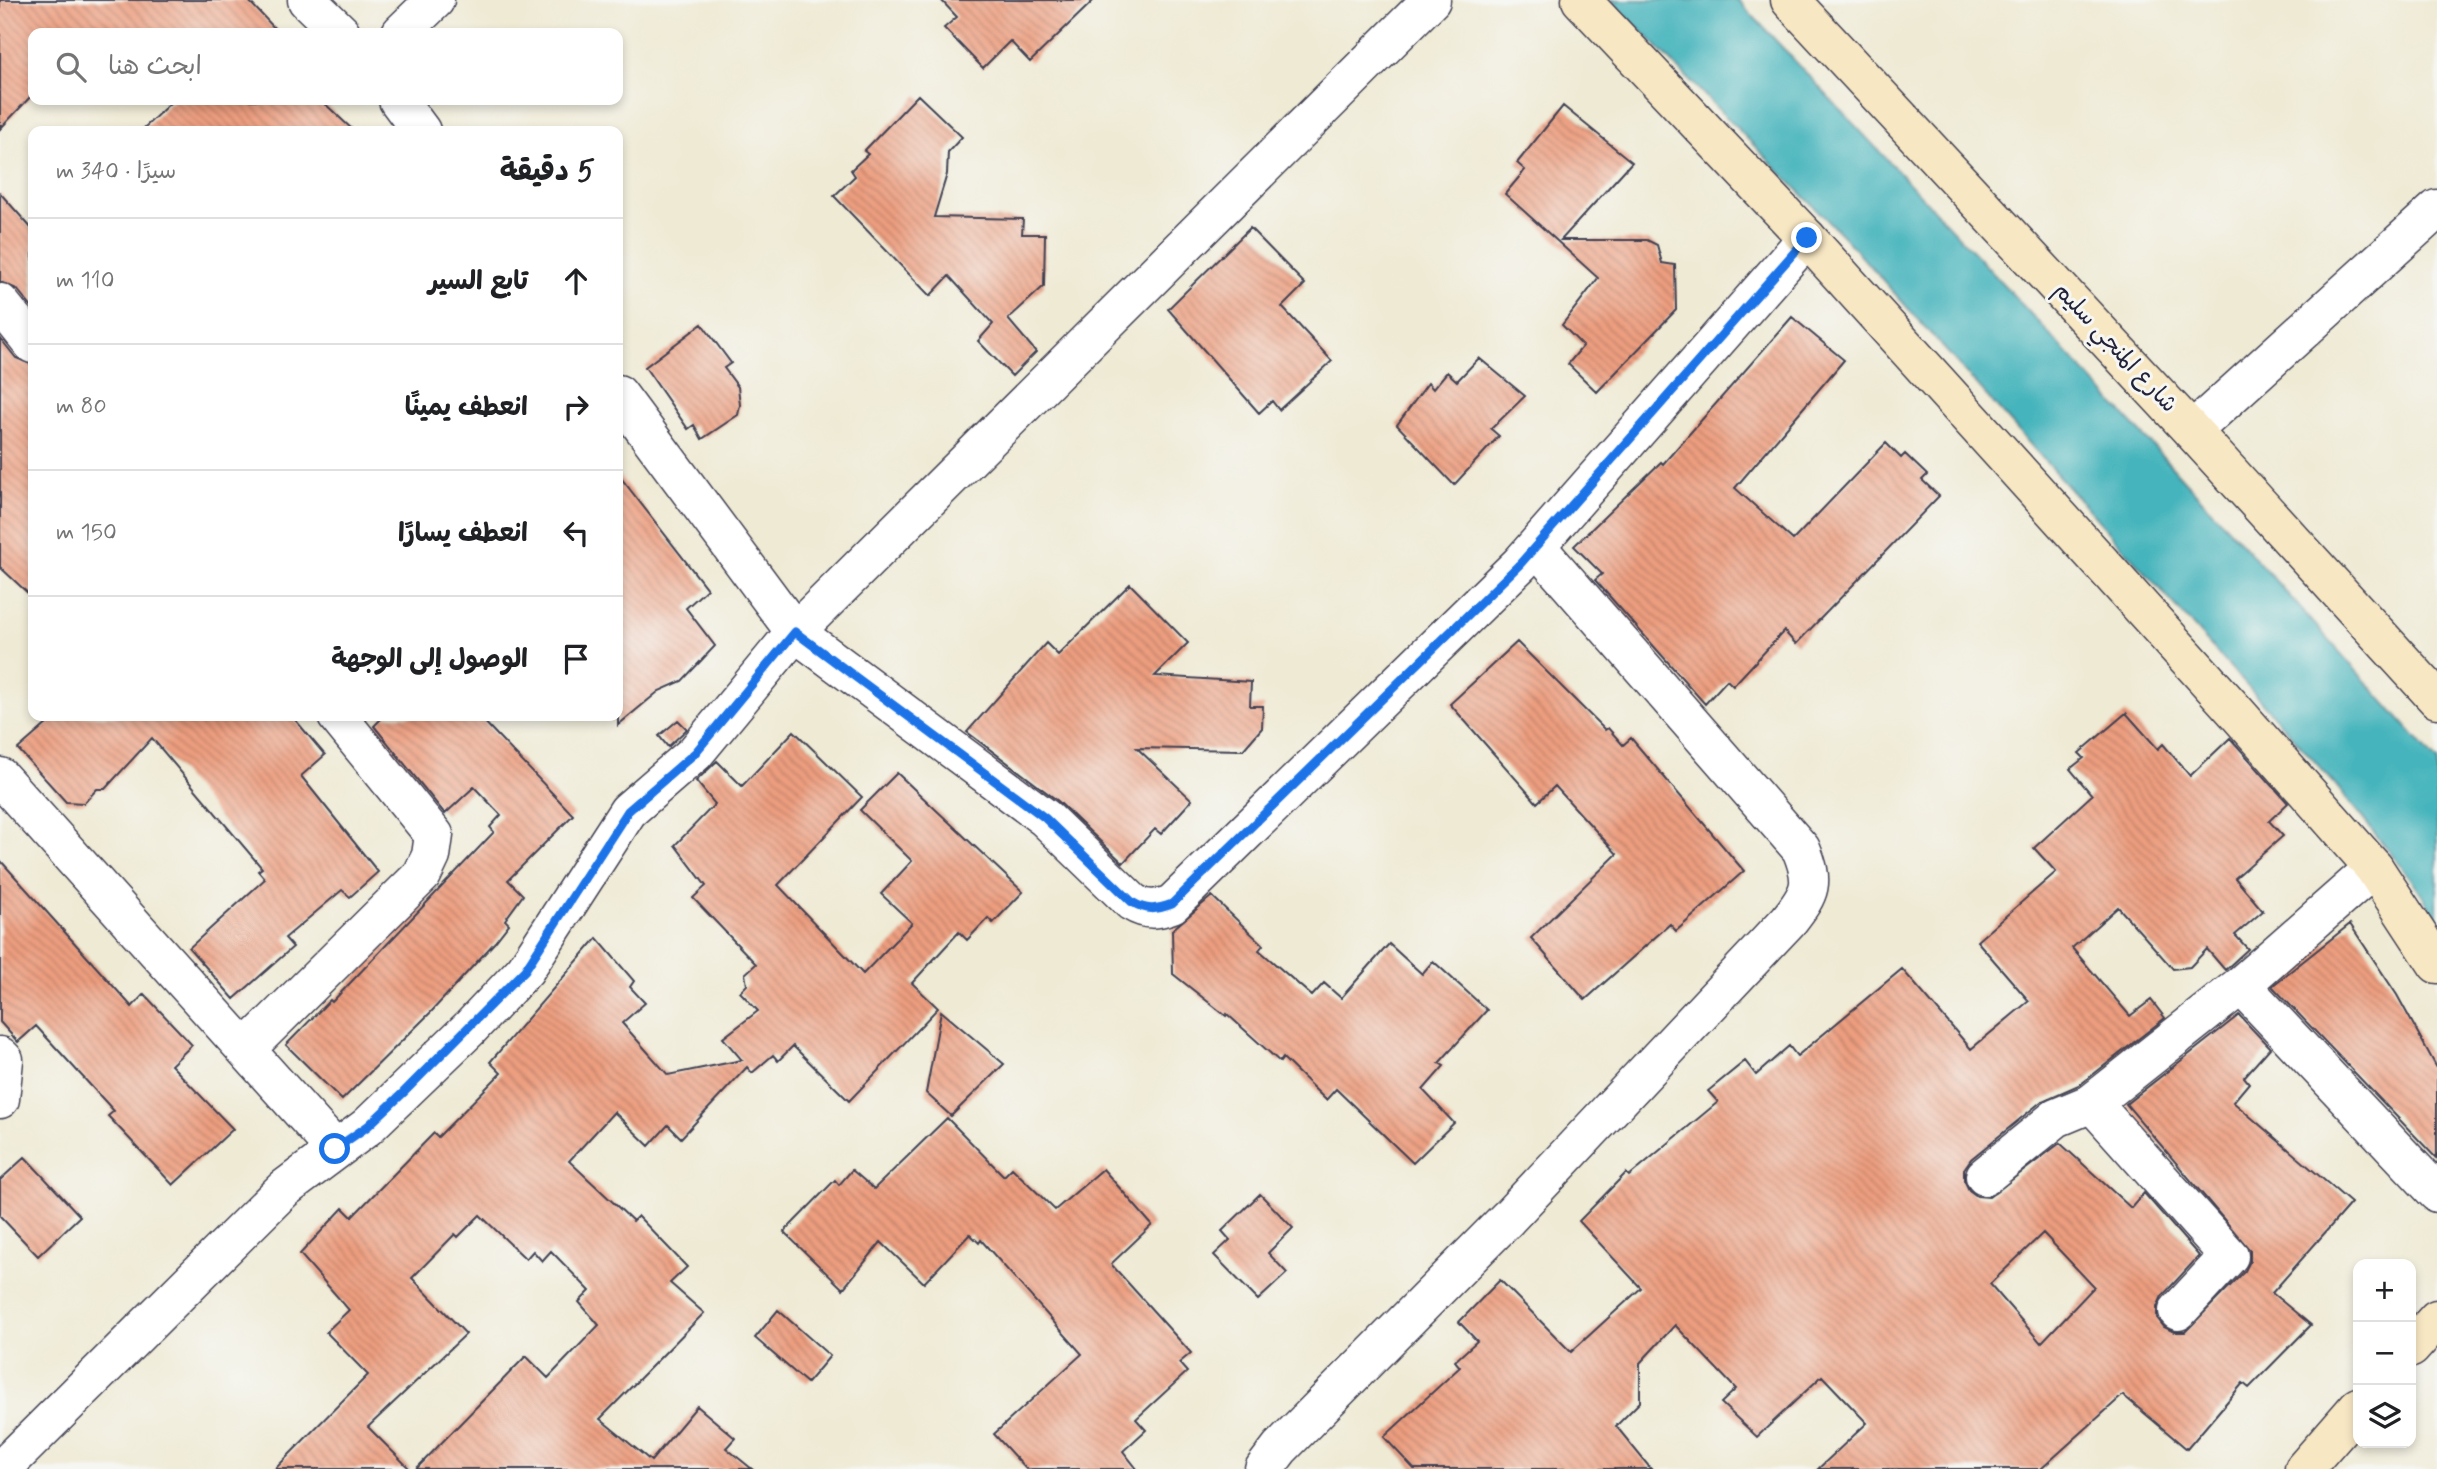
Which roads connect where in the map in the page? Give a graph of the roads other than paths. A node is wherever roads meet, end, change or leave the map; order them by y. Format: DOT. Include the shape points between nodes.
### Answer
graph roads {
  1 [pos="307,0"];
  2 [pos="435,0"];
  3 [pos="1431,0"];
  4 [pos="1581,0"];
  5 [pos="1790,0"];
  6 [pos="336,28"];
  7 [pos="406,28"];
  8 [pos="402,105"];
  9 [pos="417,126"];
  10 [pos="2437,209"];
  11 [pos="1807,238"];
  12 [pos="0,303"];
  13 [pos="28,338"];
  14 [pos="623,401"];
  15 [pos="2192,431"];
  16 [pos="1536,546"];
  17 [pos="795,632"];
  18 [pos="2437,699"];
  19 [pos="341,721"];
  20 [pos="0,777"];
  21 [pos="2374,868"];
  22 [pos="2437,964"];
  23 [pos="2241,985"];
  24 [pos="247,1048"];
  25 [pos="0,1056"];
  26 [pos="0,1099"];
  27 [pos="2092,1103"];
  28 [pos="335,1149"];
  29 [pos="1985,1176"];
  30 [pos="2437,1193"];
  31 [pos="2178,1311"];
  32 [pos="2437,1319"];
  33 [pos="2416,1342"];
  34 [pos="2353,1414"];
  35 [pos="2,1469"];
  36 [pos="1264,1469"];
  37 [pos="2304,1469"];
  1 -- 6 [label="street"];
  2 -- 7 [label="street"];
  3 -- 17 [label="street"];
  4 -- 11 [label="main road"];
  5 -- 15 [label="main road, شارع المنجي سليم"];
  8 -- 9 [label="street"];
  10 -- 15 [label="street"];
  11 -- 16 [label="street"];
  11 -- 21 [label="main road"];
  12 -- 13 [label="street"];
  14 -- 17 [label="street"];
  15 -- 18 [label="main road, شارع المنجي سليم"];
  16 -- 17 [label="street" via="1172,904 1156,910 1132,902 1045,818"];
  16 -- 36 [label="street" via="1801,849 1810,877 1808,895 1508,1218"];
  17 -- 28 [label="street" via="695,753 628,811 525,970 394,1102"];
  19 -- 24 [label="street" via="434,835 431,856 422,874"];
  20 -- 24 [label="street"];
  21 -- 22 [label="main road"];
  21 -- 23 [label="street"];
  23 -- 27 [label="street"];
  23 -- 30 [label="street"];
  24 -- 28 [label="street"];
  25 -- 26 [label="street" via="4,1060"];
  27 -- 29 [label="street" via="2056,1118"];
  27 -- 31 [label="street" via="2229,1256"];
  28 -- 35 [label="street" via="284,1189"];
  32 -- 33 [label="main road"];
  34 -- 37 [label="main road"];
}
